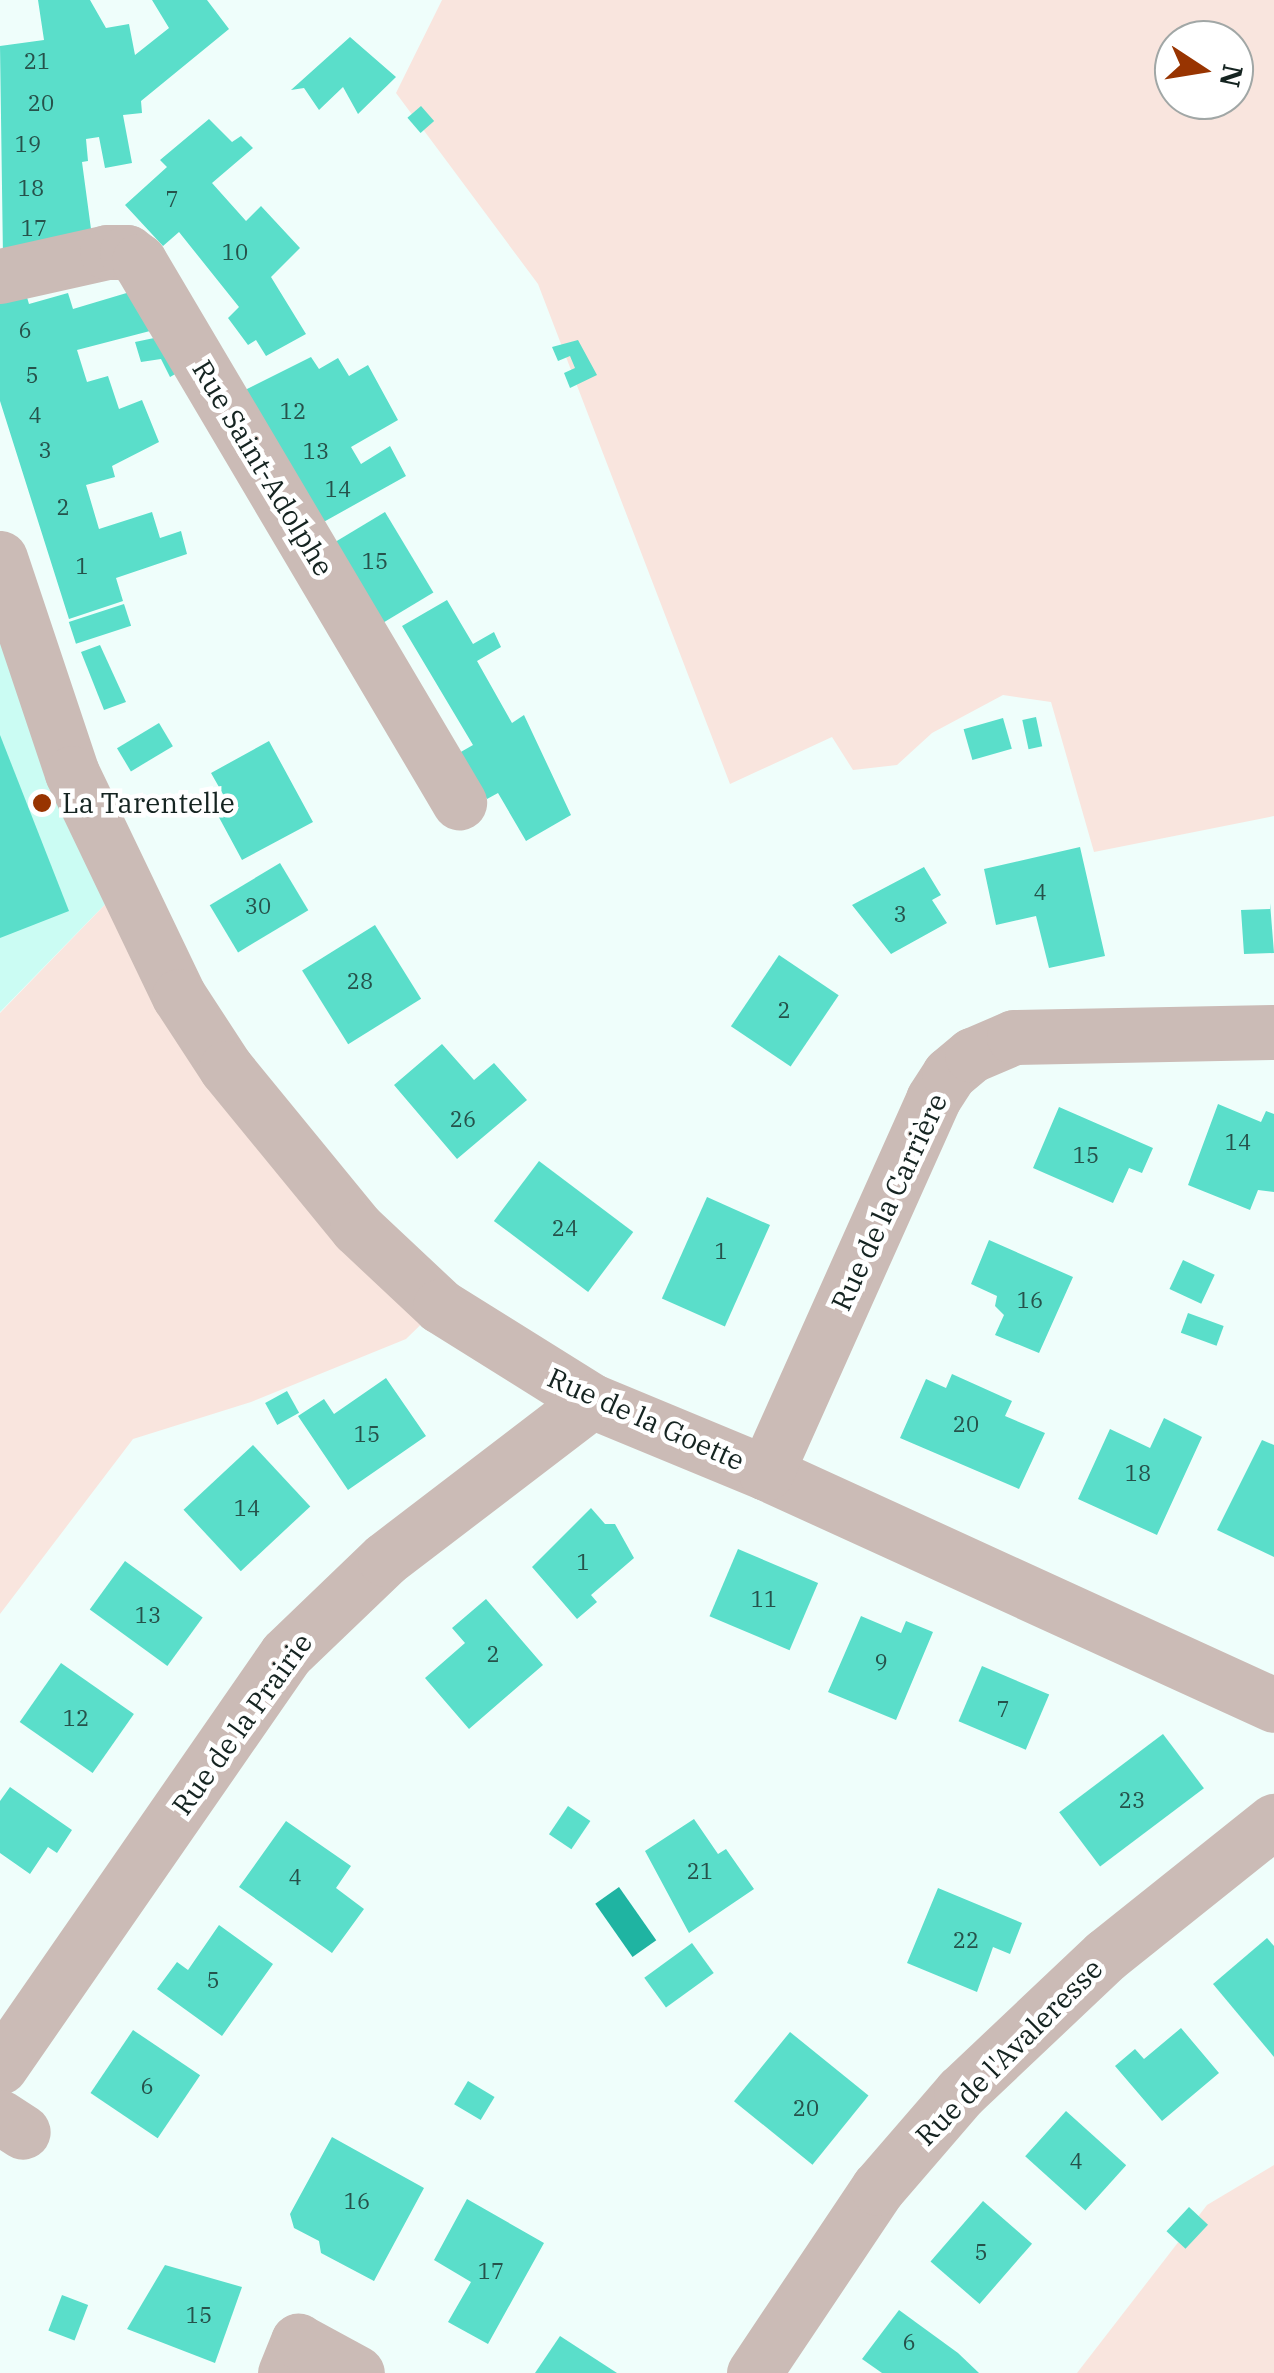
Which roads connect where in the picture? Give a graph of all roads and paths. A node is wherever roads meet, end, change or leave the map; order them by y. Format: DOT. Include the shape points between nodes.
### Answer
graph roads {
  1 [pos="0,276"];
  2 [pos="0,558"];
  3 [pos="459,802"];
  4 [pos="1274,1032"];
  5 [pos="592,1401"];
  6 [pos="766,1473"];
  7 [pos="1274,1705"];
  8 [pos="1274,1821"];
  9 [pos="0,2067"];
  10 [pos="285,2373"];
  11 [pos="358,2373"];
  12 [pos="754,2373"];
  1 -- 3 [label="street, Rue Saint-Adolphe" via="107,252 139,260"];
  2 -- 5 [label="street, Rue de la Goette" via="97,834 180,996 226,1068 357,1228 440,1306"];
  4 -- 6 [label="street, Rue de la Carrière" via="1014,1037 972,1055 950,1074 932,1099"];
  5 -- 6 [label="street, Rue de la Goette"];
  5 -- 9 [label="street, Rue de la Prairie" via="385,1559 286,1654"];
  6 -- 7 [label="street, Rue de la Goette"];
  8 -- 12 [label="street, Rue de l'Avaleresse" via="1106,1955 962,2092 878,2188"];
  10 -- 11 [label="street" via="298,2341"];
}
